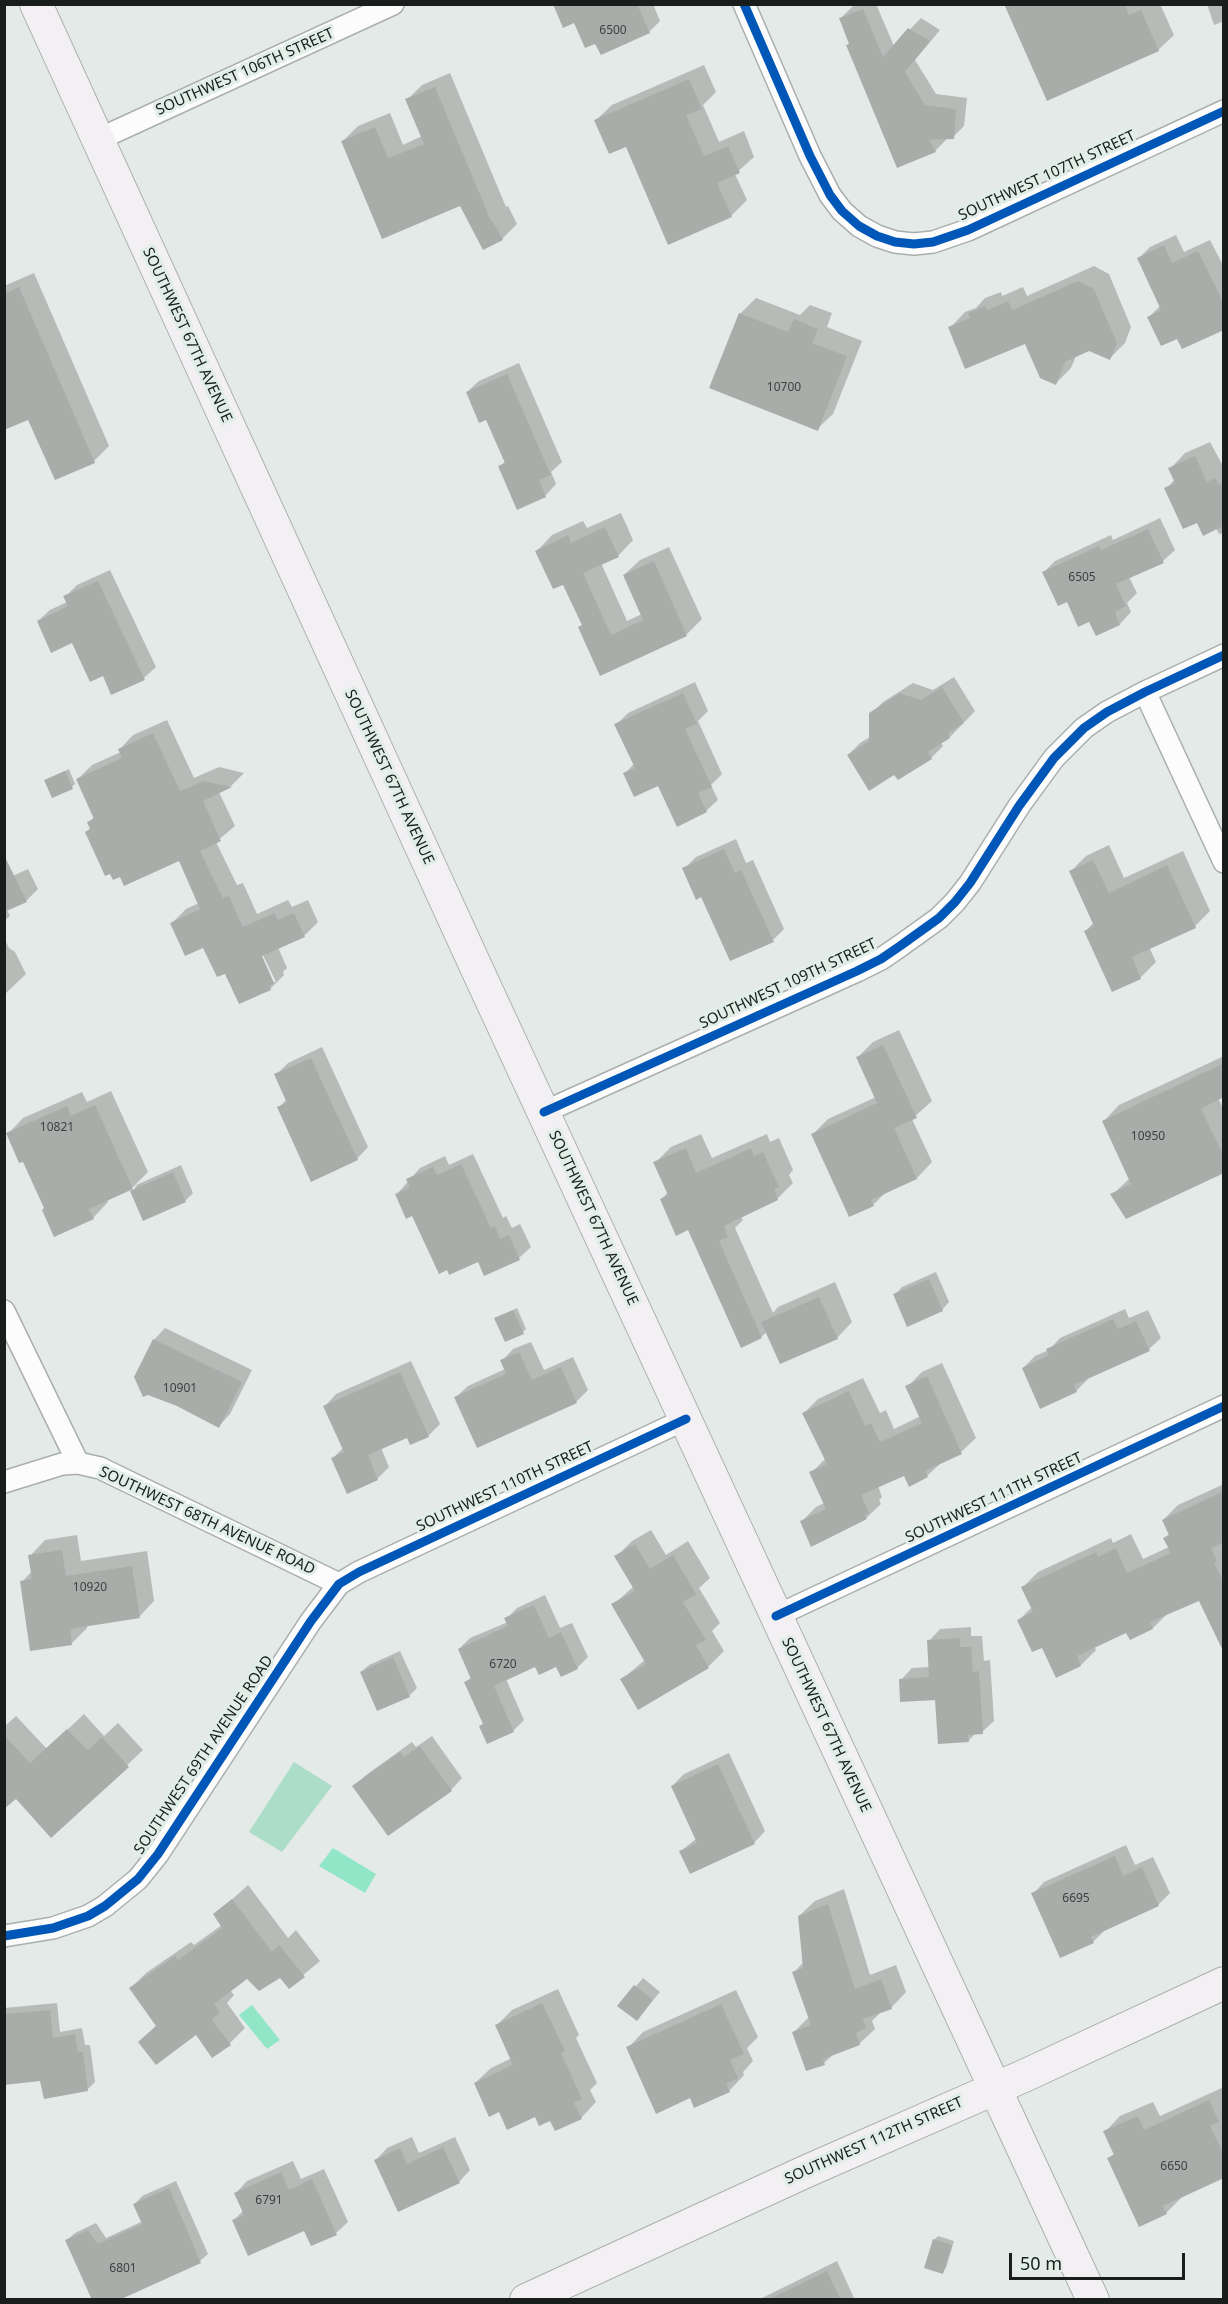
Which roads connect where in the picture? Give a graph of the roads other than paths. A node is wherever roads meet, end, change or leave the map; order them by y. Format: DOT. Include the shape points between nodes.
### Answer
graph roads {
  1 [pos="36,4"];
  2 [pos="393,4"];
  3 [pos="744,4"];
  4 [pos="1224,111"];
  5 [pos="97,140"];
  6 [pos="1224,655"];
  7 [pos="1144,692"];
  8 [pos="1224,862"];
  9 [pos="544,1112"];
  10 [pos="4,1311"];
  11 [pos="1224,1406"];
  12 [pos="686,1419"];
  13 [pos="78,1463"];
  14 [pos="4,1482"];
  15 [pos="339,1584"];
  16 [pos="776,1616"];
  17 [pos="4,1936"];
  18 [pos="1224,1983"];
  19 [pos="993,2088"];
  20 [pos="526,2300"];
  21 [pos="1093,2300"];
  1 -- 5 [label="main road, SOUTHWEST 67TH AVENUE"];
  2 -- 5 [label="street, SOUTHWEST 106TH STREET"];
  3 -- 4 [label="street, SOUTHWEST 107TH STREET" via="820,178 842,211 859,226 895,242 933,242 951,236"];
  5 -- 9 [label="main road, SOUTHWEST 67TH AVENUE"];
  6 -- 7 [label="street, SOUTHWEST 109TH STREET"];
  7 -- 8 [label="street"];
  7 -- 9 [label="street, SOUTHWEST 109TH STREET" via="1107,712 1065,745 955,902 900,946 849,975"];
  9 -- 12 [label="main road, SOUTHWEST 67TH AVENUE"];
  10 -- 13 [label="street"];
  11 -- 16 [label="street, SOUTHWEST 111TH STREET"];
  12 -- 15 [label="street, SOUTHWEST 110TH STREET"];
  12 -- 16 [label="main road, SOUTHWEST 67TH AVENUE"];
  13 -- 14 [label="street, SOUTHWEST 68TH AVENUE ROAD" via="62,1464"];
  13 -- 15 [label="street, SOUTHWEST 68TH AVENUE ROAD" via="122,1477"];
  15 -- 17 [label="street, SOUTHWEST 69TH AVENUE ROAD" via="138,1879 88,1916 53,1928"];
  16 -- 19 [label="main road, SOUTHWEST 67TH AVENUE"];
  18 -- 19 [label="main road, SOUTHWEST 112TH STREET"];
  19 -- 20 [label="main road, SOUTHWEST 112TH STREET"];
  19 -- 21 [label="main road, SOUTHWEST 67TH AVENUE"];
}
